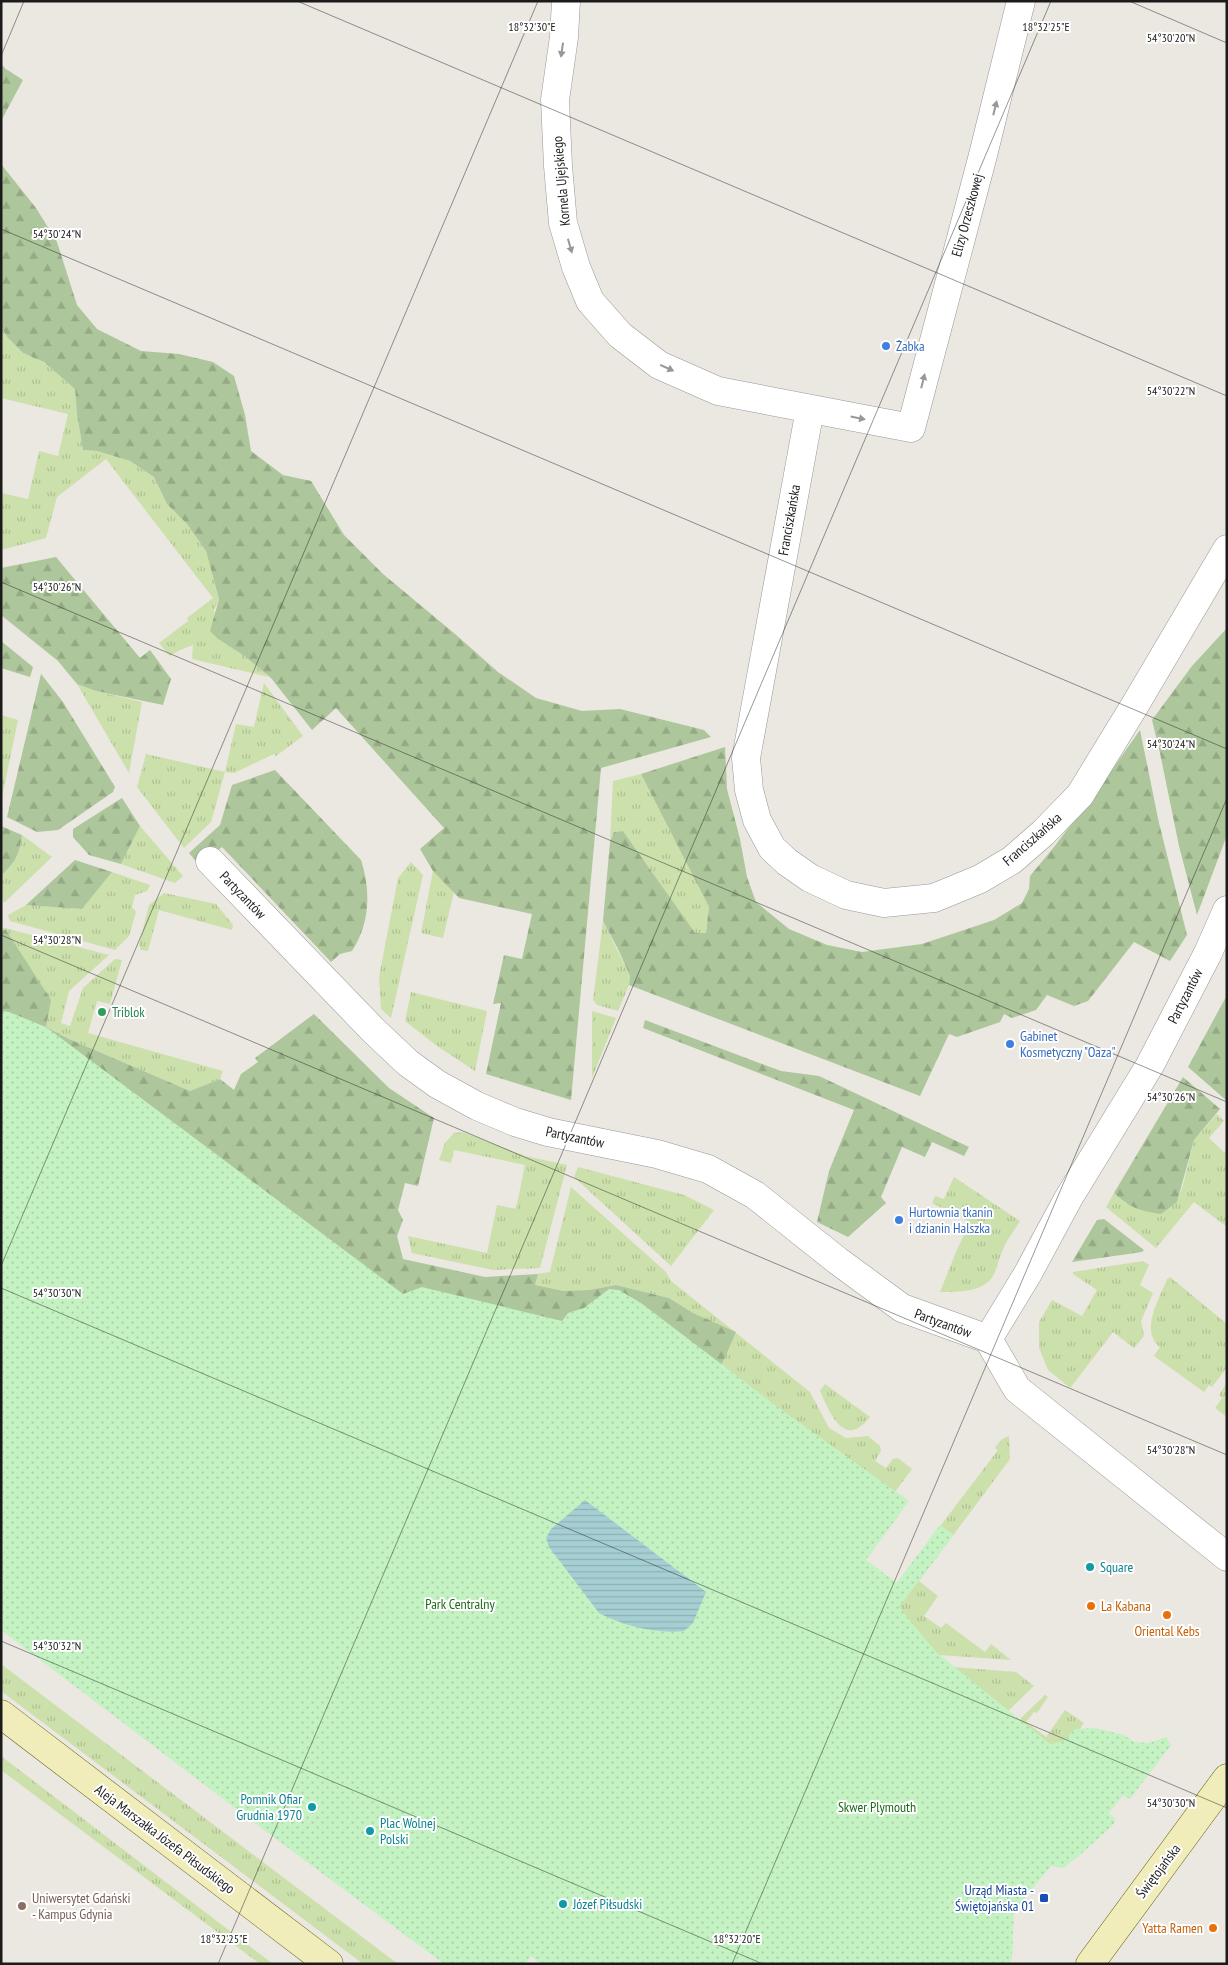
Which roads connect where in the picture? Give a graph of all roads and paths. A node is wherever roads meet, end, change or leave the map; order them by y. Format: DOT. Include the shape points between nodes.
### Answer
graph roads {
  1 [pos="566,1"];
  2 [pos="1021,1"];
  3 [pos="810,409"];
  4 [pos="911,428"];
  5 [pos="1227,549"];
  6 [pos="210,861"];
  7 [pos="1227,910"];
  8 [pos="988,1339"];
  9 [pos="1227,1557"];
  10 [pos="1,1714"];
  11 [pos="1227,1778"];
  12 [pos="329,1964"];
  13 [pos="1090,1964"];
  1 -- 3 [label="street, Kornela Ujejskiego, one-way" via="555,100 558,166 563,223 590,301 620,335 660,365 718,391"];
  4 -- 2 [label="street, Elizy Orzeszkowej, one-way"];
  3 -- 4 [label="street, Kornela Ujejskiego, one-way"];
  3 -- 5 [label="street, Franciszkańska" via="746,758 749,790 757,820 772,848 810,878 846,895 884,903 934,898 1004,865 1043,834 1080,795"];
  6 -- 8 [label="street, Partyzantów" via="374,1031 408,1063 437,1084 515,1122 708,1168 755,1196 902,1308"];
  7 -- 8 [label="street, Partyzantów" via="1150,1064"];
  8 -- 9 [label="street, Partyzantów" via="1017,1389"];
  10 -- 12 [label="street, Aleja Marszałka Józefa Piłsudskiego"];
  11 -- 13 [label="street, Świętojańska"];
}
